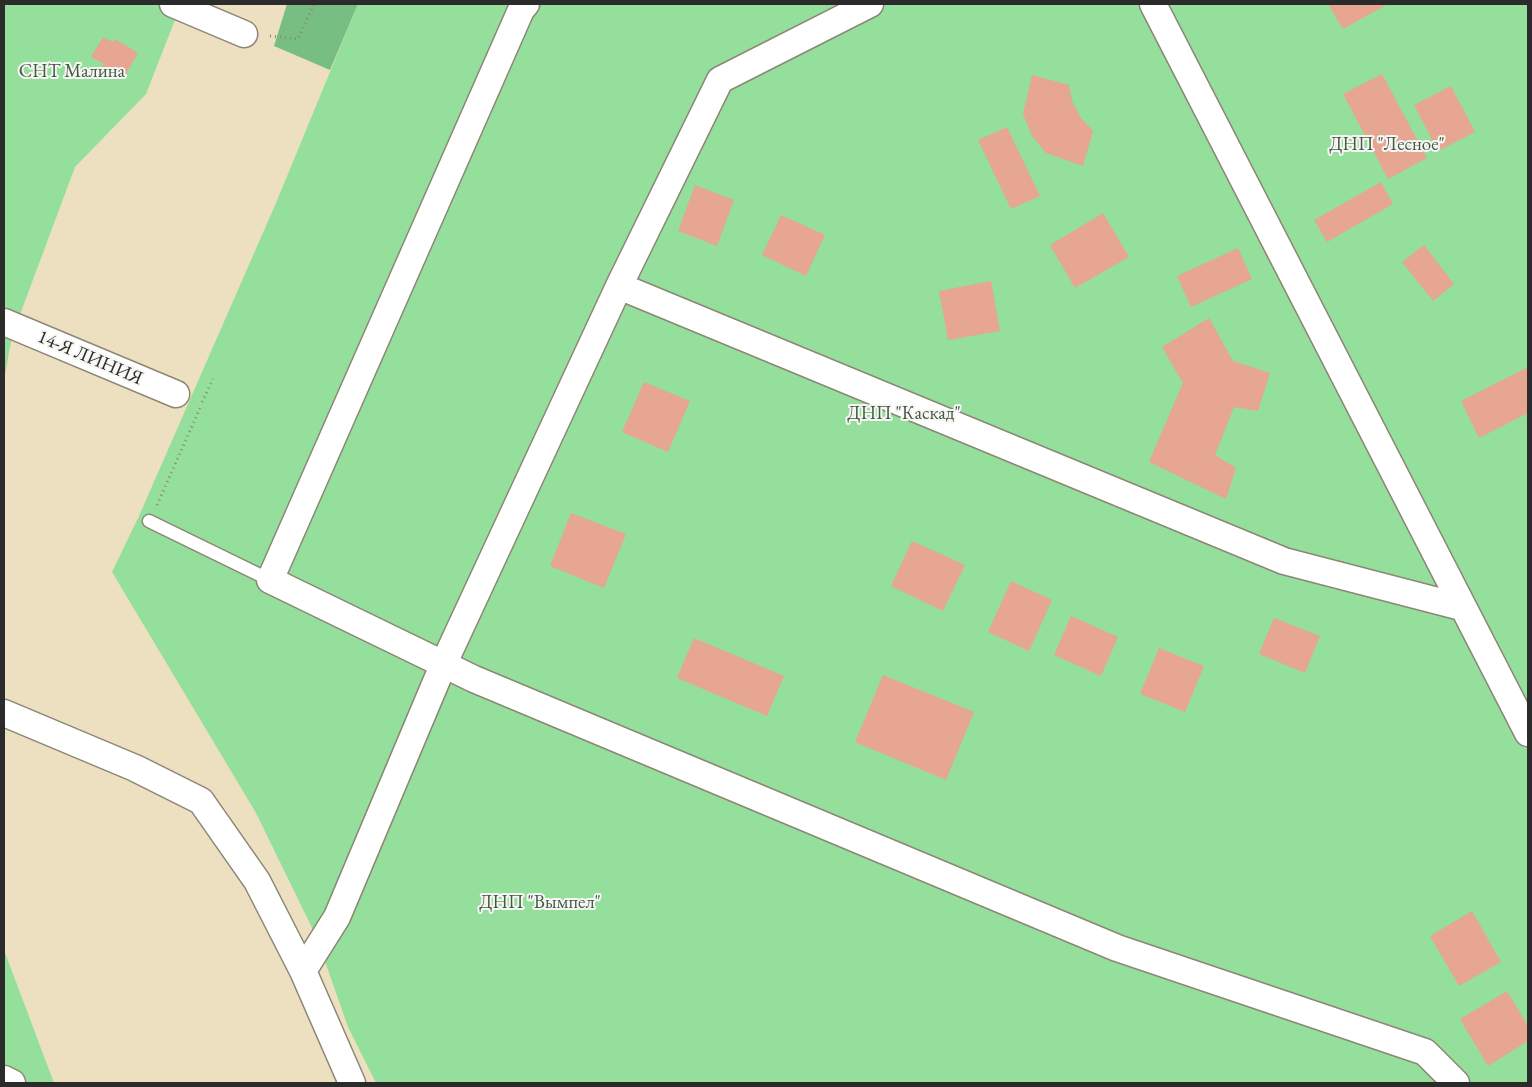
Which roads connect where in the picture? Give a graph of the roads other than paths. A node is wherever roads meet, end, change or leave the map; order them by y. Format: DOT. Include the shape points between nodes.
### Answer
graph roads {
  1 [pos="173,4"];
  2 [pos="526,4"];
  3 [pos="870,4"];
  4 [pos="1153,4"];
  5 [pos="244,34"];
  6 [pos="619,286"];
  7 [pos="4,322"];
  8 [pos="176,394"];
  9 [pos="149,521"];
  10 [pos="270,580"];
  11 [pos="1462,607"];
  12 [pos="444,663"];
  13 [pos="4,713"];
  14 [pos="1528,733"];
  15 [pos="303,971"];
  16 [pos="4,1079"];
  17 [pos="12,1083"];
  18 [pos="352,1083"];
  19 [pos="1456,1083"];
  1 -- 5 [label="street"];
  2 -- 10 [label="street"];
  3 -- 6 [label="street" via="720,80"];
  4 -- 11 [label="street"];
  6 -- 11 [label="street" via="1284,561"];
  6 -- 12 [label="street"];
  7 -- 8 [label="street, 14-Я ЛИНИЯ"];
  9 -- 10 [label="lane"];
  10 -- 12 [label="street"];
  11 -- 14 [label="street"];
  12 -- 15 [label="street" via="350,888 324,939"];
  12 -- 19 [label="street" via="474,679 1117,948 1425,1052"];
  13 -- 15 [label="street" via="135,768 201,801 257,881"];
  15 -- 18 [label="street"];
  16 -- 17 [label="street"];
}
